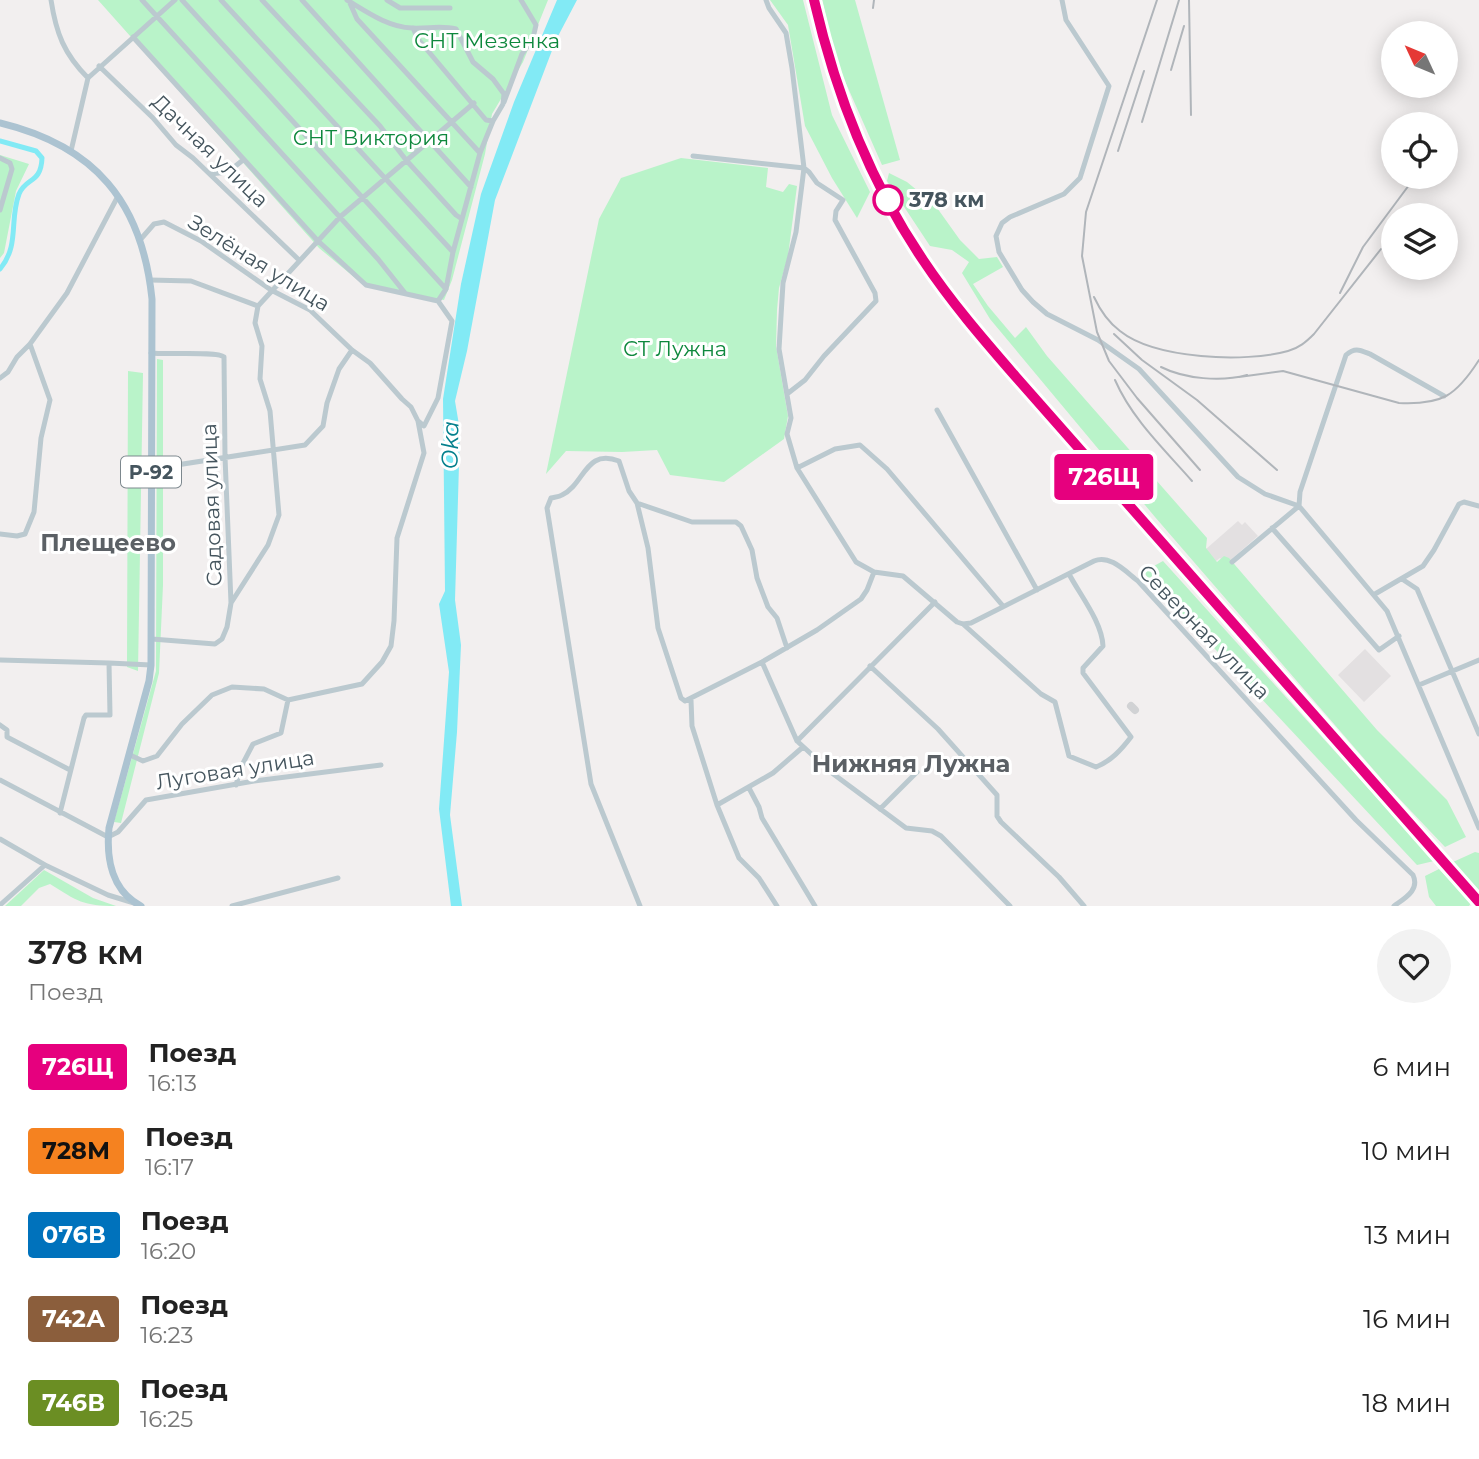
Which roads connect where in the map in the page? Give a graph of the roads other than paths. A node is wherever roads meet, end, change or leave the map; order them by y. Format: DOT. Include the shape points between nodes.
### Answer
graph roads {
  1 [pos="51,0"];
  2 [pos="142,0"];
  3 [pos="175,0"];
  4 [pos="182,0"];
  5 [pos="221,0"];
  6 [pos="262,0"];
  7 [pos="302,0"];
  8 [pos="387,0"];
  9 [pos="521,0"];
  10 [pos="766,0"];
  11 [pos="1062,0"];
  12 [pos="348,1"];
  13 [pos="450,8"];
  14 [pos="156,16"];
  15 [pos="413,28"];
  16 [pos="133,37"];
  17 [pos="99,66"];
  18 [pos="88,78"];
  19 [pos="474,103"];
  20 [pos="503,104"];
  21 [pos="493,121"];
  22 [pos="452,122"];
  23 [pos="0,123"];
  24 [pos="429,141"];
  25 [pos="71,150"];
  26 [pos="480,153"];
  27 [pos="693,156"];
  28 [pos="0,158"];
  29 [pos="243,160"];
  30 [pos="406,160"];
  31 [pos="804,168"];
  32 [pos="210,174"];
  33 [pos="384,178"];
  34 [pos="471,187"];
  35 [pos="118,196"];
  36 [pos="361,198"];
  37 [pos="0,210"];
  38 [pos="340,217"];
  39 [pos="462,219"];
  40 [pos="140,240"];
  41 [pos="317,240"];
  42 [pos="453,252"];
  43 [pos="299,260"];
  44 [pos="150,280"];
  45 [pos="446,289"];
  46 [pos="271,290"];
  47 [pos="405,292"];
  48 [pos="438,301"];
  49 [pos="258,306"];
  50 [pos="30,344"];
  51 [pos="352,350"];
  52 [pos="151,353"];
  53 [pos="0,378"];
  54 [pos="787,394"];
  55 [pos="1444,396"];
  56 [pos="937,410"];
  57 [pos="418,421"];
  58 [pos="274,451"];
  59 [pos="225,457"];
  60 [pos="797,468"];
  61 [pos="151,470"];
  62 [pos="637,503"];
  63 [pos="1299,506"];
  64 [pos="1479,506"];
  65 [pos="1272,528"];
  66 [pos="0,534"];
  67 [pos="1231,562"];
  68 [pos="874,572"];
  69 [pos="1069,574"];
  70 [pos="1402,579"];
  71 [pos="1037,590"];
  72 [pos="1375,594"];
  73 [pos="935,602"];
  74 [pos="231,603"];
  75 [pos="1003,606"];
  76 [pos="963,624"];
  77 [pos="1399,636"];
  78 [pos="152,639"];
  79 [pos="787,648"];
  80 [pos="0,660"];
  81 [pos="1479,660"];
  82 [pos="762,662"];
  83 [pos="109,663"];
  84 [pos="151,665"];
  85 [pos="870,666"];
  86 [pos="1453,670"];
  87 [pos="1419,685"];
  88 [pos="288,700"];
  89 [pos="691,700"];
  90 [pos="0,725"];
  91 [pos="1479,734"];
  92 [pos="797,741"];
  93 [pos="803,747"];
  94 [pos="130,755"];
  95 [pos="381,765"];
  96 [pos="70,770"];
  97 [pos="917,772"];
  98 [pos="0,780"];
  99 [pos="236,785"];
  100 [pos="749,788"];
  101 [pos="717,805"];
  102 [pos="880,809"];
  103 [pos="60,813"];
  104 [pos="1479,828"];
  105 [pos="108,837"];
  106 [pos="0,839"];
  107 [pos="45,865"];
  108 [pos="338,878"];
  109 [pos="2,901"];
  110 [pos="141,906"];
  111 [pos="232,906"];
  112 [pos="640,906"];
  113 [pos="777,906"];
  114 [pos="815,906"];
  115 [pos="1010,906"];
  116 [pos="1084,906"];
  117 [pos="1394,906"];
  1 -- 18 [label="street" via="58,36"];
  2 -- 14 [label="street"];
  3 -- 14 [label="street"];
  4 -- 36 [label="street"];
  5 -- 33 [label="street"];
  6 -- 30 [label="street"];
  7 -- 24 [label="street"];
  8 -- 13 [label="street" via="400,8"];
  9 -- 20 [label="street" via="536,26"];
  10 -- 31 [label="street" via="786,33"];
  11 -- 63 [label="street" via="1066,20 1109,86 1080,178 1064,194 1002,223 996,236 999,252 1033,302 1139,369 1238,477 1265,494"];
  12 -- 15 [label="street" via="382,21"];
  12 -- 22 [label="street" via="357,19"];
  14 -- 16 [label="street"];
  14 -- 38 [label="street"];
  15 -- 19 [label="street"];
  15 -- 20 [label="street" via="456,29 472,62 504,94"];
  16 -- 17 [label="street"];
  16 -- 29 [label="street"];
  17 -- 18 [label="street"];
  17 -- 32 [label="street, Дачная улица"];
  18 -- 25 [label="street"];
  19 -- 21 [label="street" via="486,120"];
  19 -- 22 [label="street"];
  20 -- 21 [label="street"];
  21 -- 26 [label="street"];
  22 -- 24 [label="street"];
  22 -- 26 [label="street"];
  23 -- 25 [label="main road, Р-92"];
  24 -- 30 [label="street"];
  24 -- 34 [label="street"];
  25 -- 35 [label="main road, Р-92"];
  26 -- 34 [label="street"];
  27 -- 31 [label="street"];
  28 -- 37 [label="street" via="12,169"];
  29 -- 32 [label="street" via="228,172"];
  29 -- 41 [label="street"];
  30 -- 33 [label="street"];
  30 -- 39 [label="street"];
  31 -- 54 [label="street" via="781,306 779,349"];
  31 -- 54 [label="street" via="843,200 835,220 876,301"];
  32 -- 43 [label="street, Дачная улица"];
  33 -- 36 [label="street"];
  33 -- 42 [label="street"];
  34 -- 39 [label="street"];
  35 -- 40 [label="main road, Р-92"];
  35 -- 50 [label="street" via="67,293"];
  36 -- 38 [label="street"];
  36 -- 45 [label="street"];
  38 -- 41 [label="street"];
  38 -- 47 [label="street"];
  39 -- 42 [label="street"];
  40 -- 44 [label="main road, Р-92"];
  40 -- 46 [label="street, Зелёная улица" via="155,224 164,222 201,241"];
  41 -- 43 [label="street"];
  41 -- 47 [label="street" via="366,285"];
  42 -- 45 [label="street"];
  43 -- 46 [label="street"];
  44 -- 49 [label="street" via="191,281"];
  44 -- 52 [label="main road, Р-92"];
  45 -- 48 [label="street"];
  46 -- 49 [label="street"];
  46 -- 51 [label="street, Зелёная улица" via="310,310"];
  47 -- 48 [label="street"];
  48 -- 57 [label="street" via="452,321 439,398 424,426"];
  49 -- 58 [label="street" via="260,379 270,411"];
  50 -- 53 [label="street"];
  50 -- 66 [label="street" via="50,400 41,438 34,512 25,534"];
  51 -- 57 [label="street, Зелёная улица" via="370,363 416,413"];
  51 -- 58 [label="street" via="338,369 322,429 305,445"];
  52 -- 59 [label="street, Садовая улица" via="217,353 225,357"];
  52 -- 61 [label="main road, Р-92"];
  54 -- 60 [label="street" via="788,434"];
  55 -- 63 [label="street" via="1393,366 1352,350 1346,355"];
  56 -- 71 [label="street"];
  57 -- 88 [label="street" via="424,453 397,538 391,646 362,684"];
  58 -- 59 [label="street"];
  58 -- 74 [label="street" via="279,503 276,524"];
  59 -- 61 [label="street"];
  59 -- 74 [label="street, Садовая улица"];
  60 -- 68 [label="street" via="856,562"];
  60 -- 75 [label="street" via="835,449 860,445 887,469"];
  61 -- 78 [label="main road, Р-92"];
  62 -- 79 [label="street" via="692,522 736,522 741,526"];
  62 -- 89 [label="street" via="658,628 681,698"];
  62 -- 112 [label="street" via="619,461 598,459 566,492 551,498 547,508 591,784"];
  63 -- 65 [label="street"];
  63 -- 72 [label="street"];
  64 -- 70 [label="street" via="1461,503 1430,558"];
  65 -- 67 [label="street"];
  65 -- 77 [label="street" via="1379,650"];
  68 -- 73 [label="street" via="903,576"];
  68 -- 79 [label="street" via="861,599"];
  69 -- 71 [label="street, Северная улица"];
  69 -- 76 [label="street" via="1103,641 1083,673 1131,737 1100,766 1069,756 1055,702"];
  69 -- 117 [label="street, Северная улица" via="1104,558 1138,581 1356,820 1413,875 1414,890"];
  70 -- 72 [label="street"];
  70 -- 86 [label="street" via="1417,589"];
  71 -- 75 [label="street, Северная улица"];
  72 -- 77 [label="street"];
  73 -- 76 [label="street"];
  73 -- 85 [label="street"];
  74 -- 78 [label="street, Садовая улица" via="230,621 218,642"];
  75 -- 76 [label="street, Северная улица"];
  77 -- 87 [label="street"];
  78 -- 84 [label="main road, Р-92"];
  79 -- 82 [label="street"];
  80 -- 83 [label="street"];
  81 -- 86 [label="street"];
  82 -- 89 [label="street"];
  82 -- 92 [label="street"];
  83 -- 84 [label="street"];
  83 -- 96 [label="street" via="110,715 86,715"];
  84 -- 94 [label="main road, Р-92"];
  85 -- 92 [label="street"];
  85 -- 116 [label="street" via="974,766 997,795 1001,822"];
  86 -- 87 [label="street"];
  86 -- 91 [label="street"];
  87 -- 104 [label="street"];
  88 -- 94 [label="street" via="264,689 232,687 204,702 157,756 143,761"];
  88 -- 99 [label="street" via="281,733 253,744"];
  89 -- 101 [label="street" via="692,726"];
  90 -- 96 [label="street" via="7,730 7,737"];
  92 -- 93 [label="street"];
  93 -- 100 [label="street"];
  93 -- 102 [label="street"];
  94 -- 105 [label="main road, Р-92"];
  95 -- 99 [label="street, Луговая улица"];
  96 -- 103 [label="street"];
  97 -- 102 [label="street"];
  98 -- 103 [label="street"];
  99 -- 105 [label="street, Луговая улица" via="146,800"];
  100 -- 101 [label="street"];
  100 -- 114 [label="street"];
  101 -- 113 [label="street" via="739,858"];
  102 -- 115 [label="street" via="906,828 941,836"];
  103 -- 105 [label="street"];
  105 -- 110 [label="main road, Р-92" via="115,880 125,896"];
  106 -- 107 [label="street"];
  107 -- 109 [label="street"];
  107 -- 110 [label="street"];
  108 -- 111 [label="street"];
}
